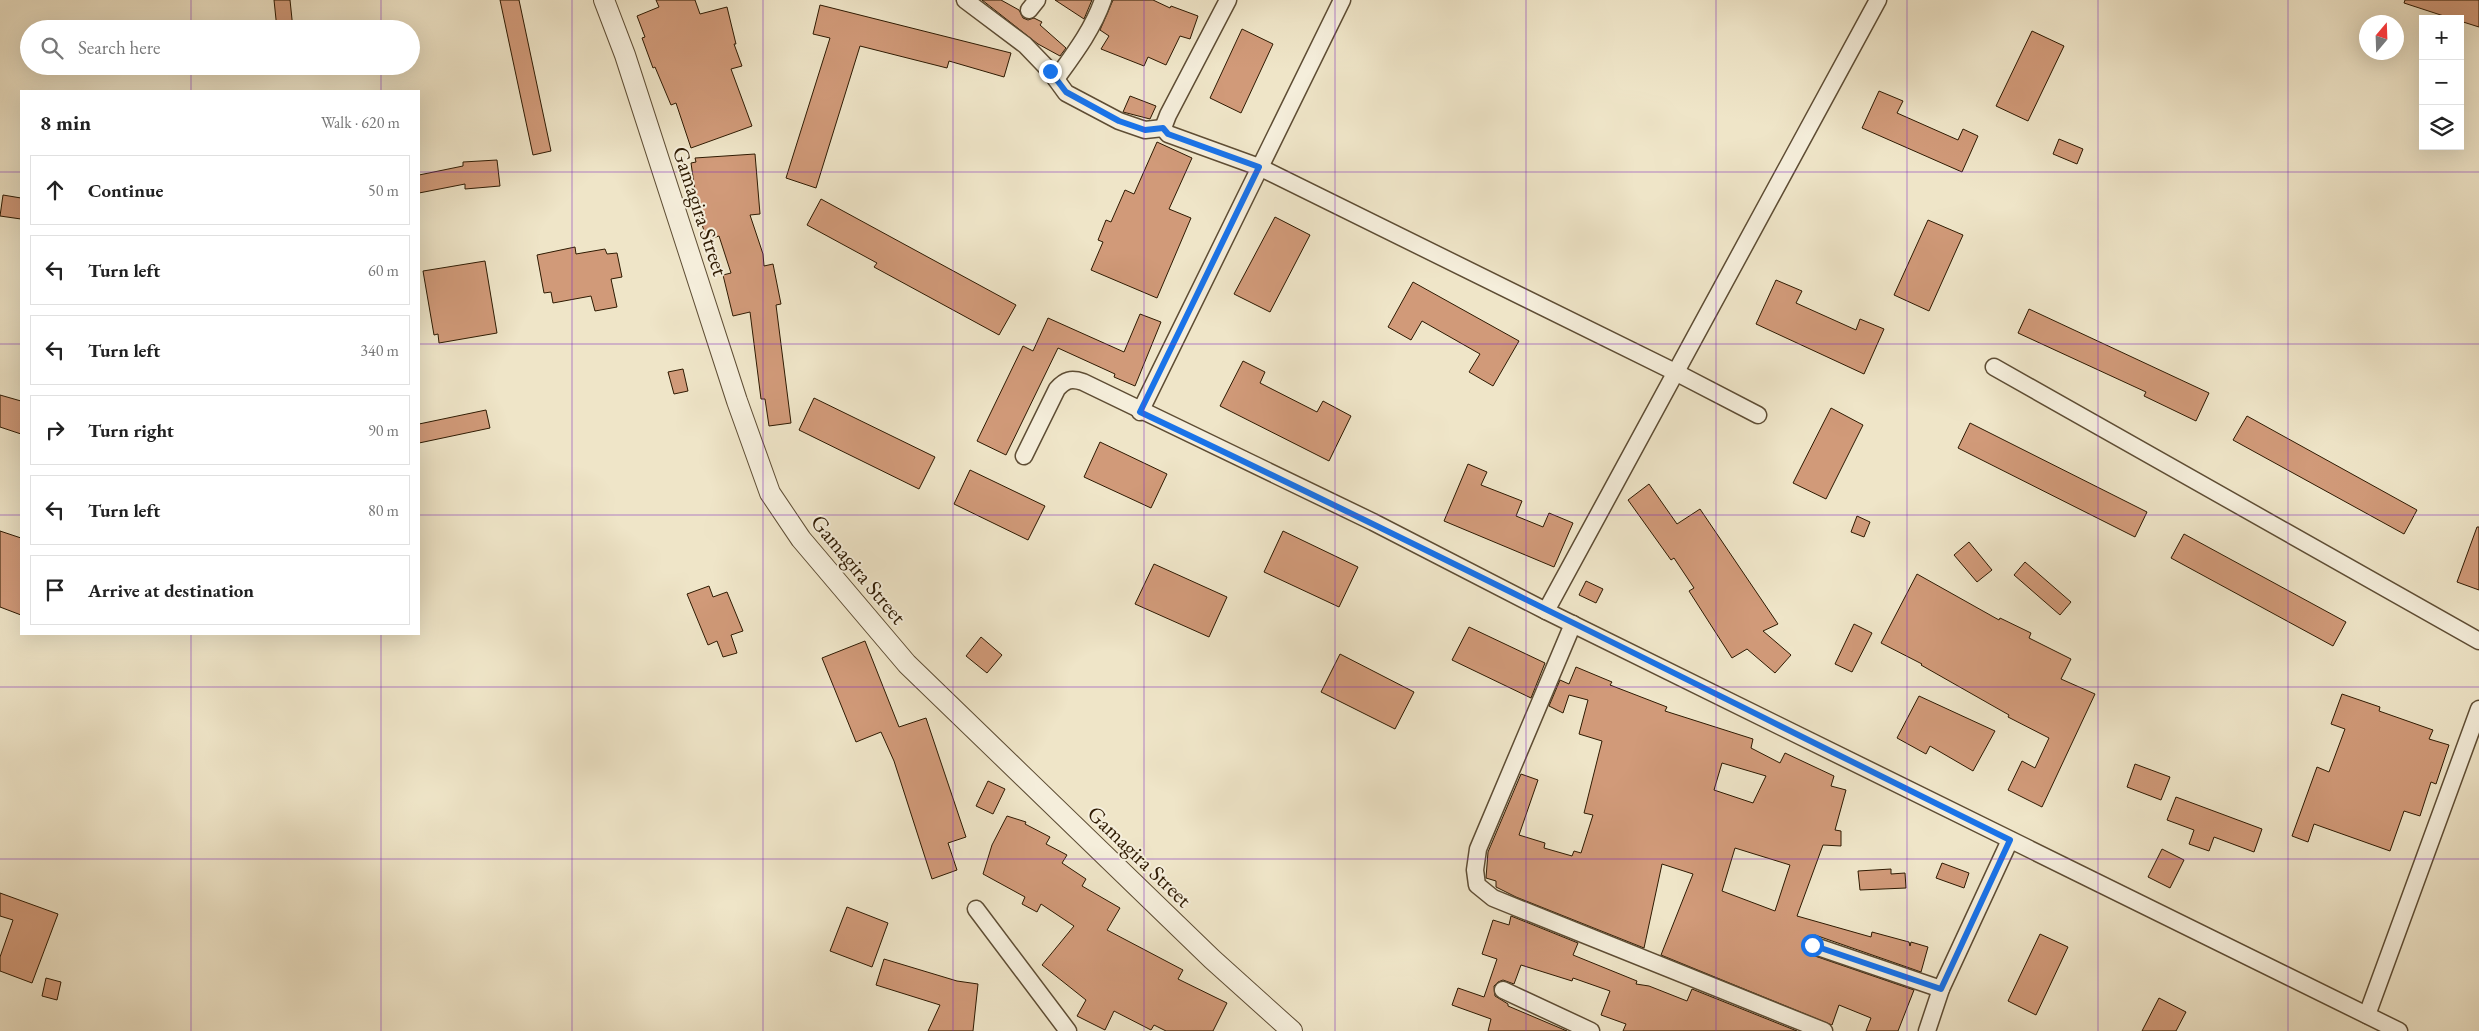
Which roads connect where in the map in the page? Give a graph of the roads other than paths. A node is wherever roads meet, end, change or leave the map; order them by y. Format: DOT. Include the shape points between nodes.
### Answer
graph roads {
  1 [pos="604,0"];
  2 [pos="965,0"];
  3 [pos="1103,0"];
  4 [pos="1228,0"];
  5 [pos="1342,0"];
  6 [pos="1878,0"];
  7 [pos="1056,79"];
  8 [pos="1163,128"];
  9 [pos="1259,167"];
  10 [pos="1994,366"];
  11 [pos="1677,372"];
  12 [pos="1140,412"];
  13 [pos="1758,416"];
  14 [pos="1024,456"];
  15 [pos="1546,611"];
  16 [pos="1573,624"];
  17 [pos="2479,641"];
  18 [pos="2479,709"];
  19 [pos="2010,840"];
  20 [pos="976,909"];
  21 [pos="1812,945"];
  22 [pos="1941,989"];
  23 [pos="1503,990"];
  24 [pos="2368,1015"];
  25 [pos="1068,1031"];
  26 [pos="1292,1031"];
  27 [pos="1591,1031"];
  28 [pos="1824,1031"];
  29 [pos="1927,1031"];
  30 [pos="2399,1031"];
  1 -- 26 [label="street, Gamagira Street" via="770,493 801,539 907,664 1212,959"];
  2 -- 7 [label="street" via="1025,45"];
  3 -- 7 [label="street" via="1079,49"];
  4 -- 8 [label="street"];
  5 -- 9 [label="street"];
  6 -- 11 [label="street"];
  7 -- 8 [label="street" via="1066,92 1119,121 1145,130"];
  8 -- 9 [label="street" via="1168,134"];
  9 -- 11 [label="street"];
  9 -- 12 [label="street"];
  10 -- 17 [label="street"];
  11 -- 13 [label="street"];
  11 -- 15 [label="street"];
  12 -- 14 [label="street" via="1083,382 1074,379 1064,381 1057,388"];
  12 -- 15 [label="street" via="1373,522"];
  15 -- 16 [label="street"];
  16 -- 19 [label="street"];
  16 -- 28 [label="street" via="1478,849 1477,885 1493,898"];
  18 -- 24 [label="street"];
  19 -- 22 [label="street"];
  19 -- 24 [label="street"];
  20 -- 25 [label="street"];
  21 -- 22 [label="street"];
  22 -- 29 [label="street"];
  23 -- 27 [label="street"];
  24 -- 30 [label="street"];
}
